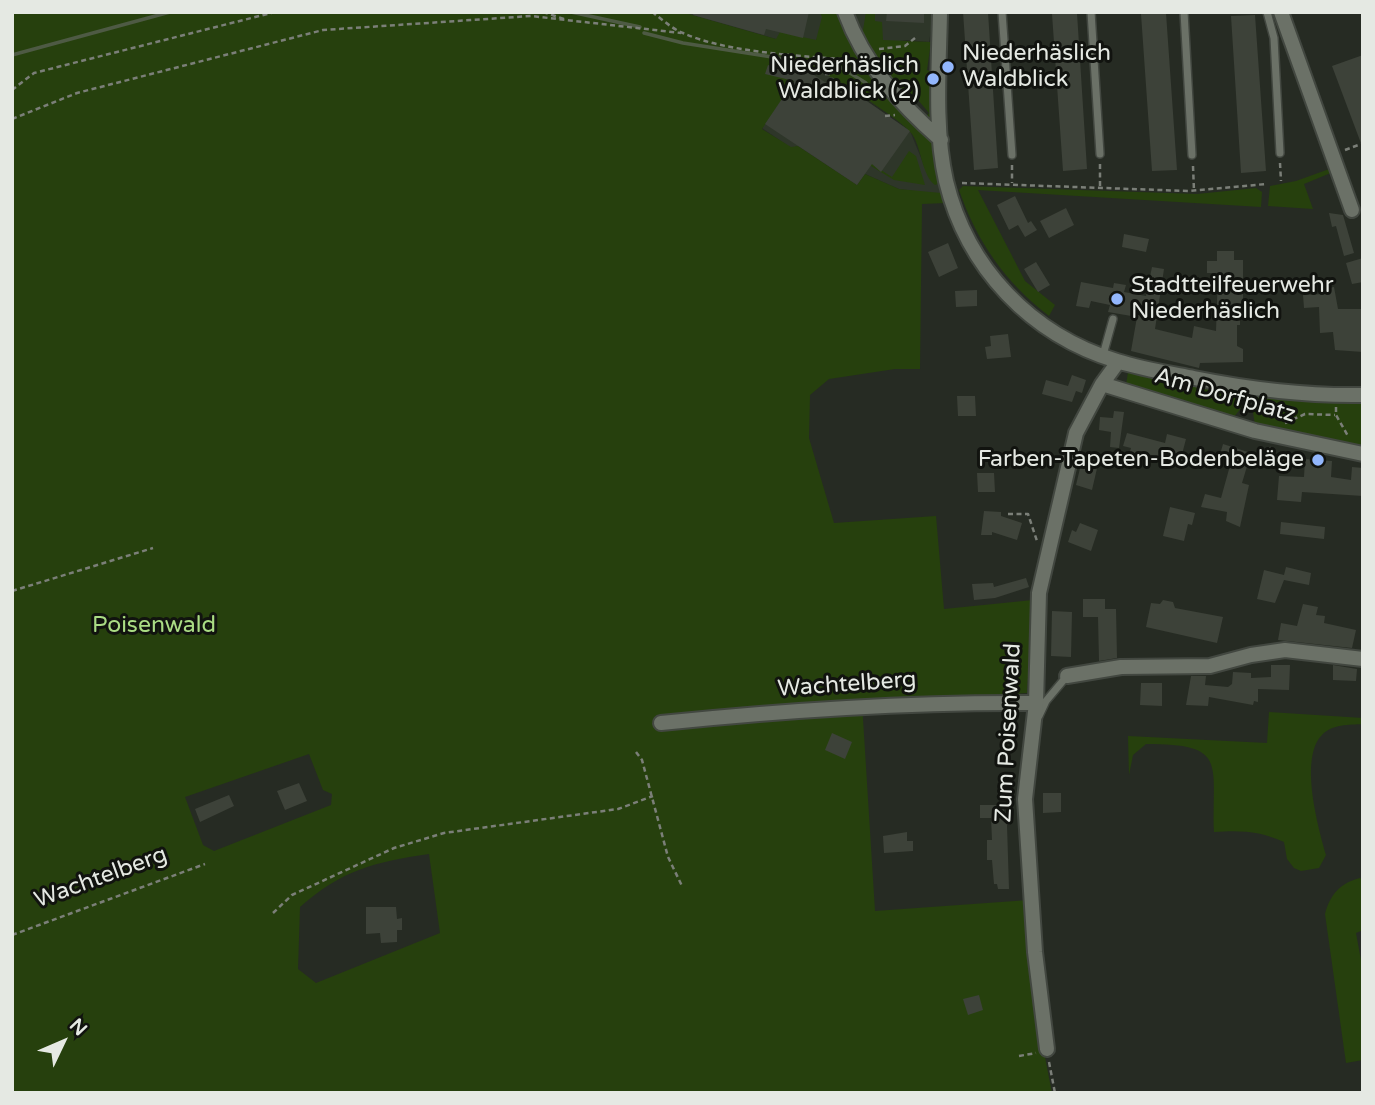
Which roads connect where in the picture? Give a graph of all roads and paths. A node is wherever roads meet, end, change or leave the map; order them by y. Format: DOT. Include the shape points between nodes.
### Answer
graph roads {
  1 [pos="275,12"];
  2 [pos="543,12"];
  3 [pos="652,12"];
  4 [pos="845,12"];
  5 [pos="940,12"];
  6 [pos="1002,12"];
  7 [pos="1091,12"];
  8 [pos="1184,12"];
  9 [pos="1268,12"];
  10 [pos="1281,12"];
  11 [pos="574,23"];
  12 [pos="681,33"];
  13 [pos="915,38"];
  14 [pos="864,55"];
  15 [pos="841,61"];
  16 [pos="825,74"];
  17 [pos="12,90"];
  18 [pos="885,116"];
  19 [pos="893,117"];
  20 [pos="12,120"];
  21 [pos="941,141"];
  22 [pos="1361,144"];
  23 [pos="1344,150"];
  24 [pos="1280,153"];
  25 [pos="1100,154"];
  26 [pos="1012,155"];
  27 [pos="1192,155"];
  28 [pos="1281,181"];
  29 [pos="955,183"];
  30 [pos="1012,184"];
  31 [pos="1266,184"];
  32 [pos="1100,188"];
  33 [pos="1194,191"];
  34 [pos="1352,210"];
  35 [pos="1113,319"];
  36 [pos="1102,356"];
  37 [pos="1118,362"];
  38 [pos="1102,384"];
  39 [pos="1335,394"];
  40 [pos="1363,395"];
  41 [pos="1336,415"];
  42 [pos="1285,423"];
  43 [pos="1361,454"];
  44 [pos="1008,514"];
  45 [pos="153,548"];
  46 [pos="1045,558"];
  47 [pos="12,592"];
  48 [pos="1363,659"];
  49 [pos="1067,676"];
  50 [pos="1035,702"];
  51 [pos="661,723"];
  52 [pos="1032,733"];
  53 [pos="636,752"];
  54 [pos="653,796"];
  55 [pos="205,864"];
  56 [pos="681,886"];
  57 [pos="273,913"];
  58 [pos="12,935"];
  59 [pos="1047,1049"];
  60 [pos="1055,1093"];
  1 -- 17 [label="path" via="34,73"];
  2 -- 11 [label="path"];
  3 -- 12 [label="path"];
  4 -- 14 [label="street"];
  5 -- 21 [label="street, Am Dorfplatz"];
  6 -- 26 [label="lane"];
  7 -- 25 [label="lane"];
  8 -- 27 [label="lane"];
  9 -- 24 [label="lane" via="1274,38"];
  10 -- 34 [label="street"];
  11 -- 12 [label="path"];
  11 -- 20 [label="path" via="531,16 323,30 77,93"];
  12 -- 15 [label="path"];
  13 -- 14 [label="path"];
  14 -- 15 [label="path"];
  14 -- 21 [label="street" via="913,115"];
  15 -- 16 [label="path" via="831,75"];
  18 -- 19 [label="path"];
  21 -- 36 [label="street, Am Dorfplatz" via="955,211 983,266 1015,304 1053,332"];
  22 -- 23 [label="path"];
  24 -- 28 [label="path"];
  25 -- 32 [label="path"];
  26 -- 30 [label="path"];
  27 -- 33 [label="path"];
  29 -- 30 [label="path"];
  30 -- 32 [label="path"];
  31 -- 33 [label="path"];
  32 -- 33 [label="path"];
  35 -- 36 [label="lane"];
  36 -- 37 [label="street, Am Dorfplatz"];
  37 -- 38 [label="street"];
  37 -- 39 [label="street, Am Dorfplatz" via="1260,390"];
  38 -- 43 [label="street, Am Dorfplatz" via="1255,431"];
  38 -- 46 [label="street, Zum Poisenwald" via="1076,433"];
  39 -- 40 [label="street, Am Dorfplatz"];
  39 -- 41 [label="path"];
  41 -- 42 [label="path" via="1305,414"];
  41 -- 43 [label="path"];
  44 -- 46 [label="path" via="1028,514"];
  45 -- 47 [label="path"];
  46 -- 50 [label="street, Zum Poisenwald" via="1039,593"];
  48 -- 49 [label="street" via="1285,650 1210,666 1121,667"];
  49 -- 52 [label="lane" via="1046,701"];
  50 -- 51 [label="street, Wachtelberg" via="931,702"];
  50 -- 52 [label="street, Zum Poisenwald"];
  52 -- 59 [label="street, Zum Poisenwald" via="1025,799"];
  53 -- 54 [label="path"];
  54 -- 56 [label="path" via="668,857"];
  54 -- 57 [label="path" via="618,809 444,833 394,848 292,895"];
  55 -- 58 [label="path, Wachtelberg"];
  59 -- 60 [label="path"];
}
